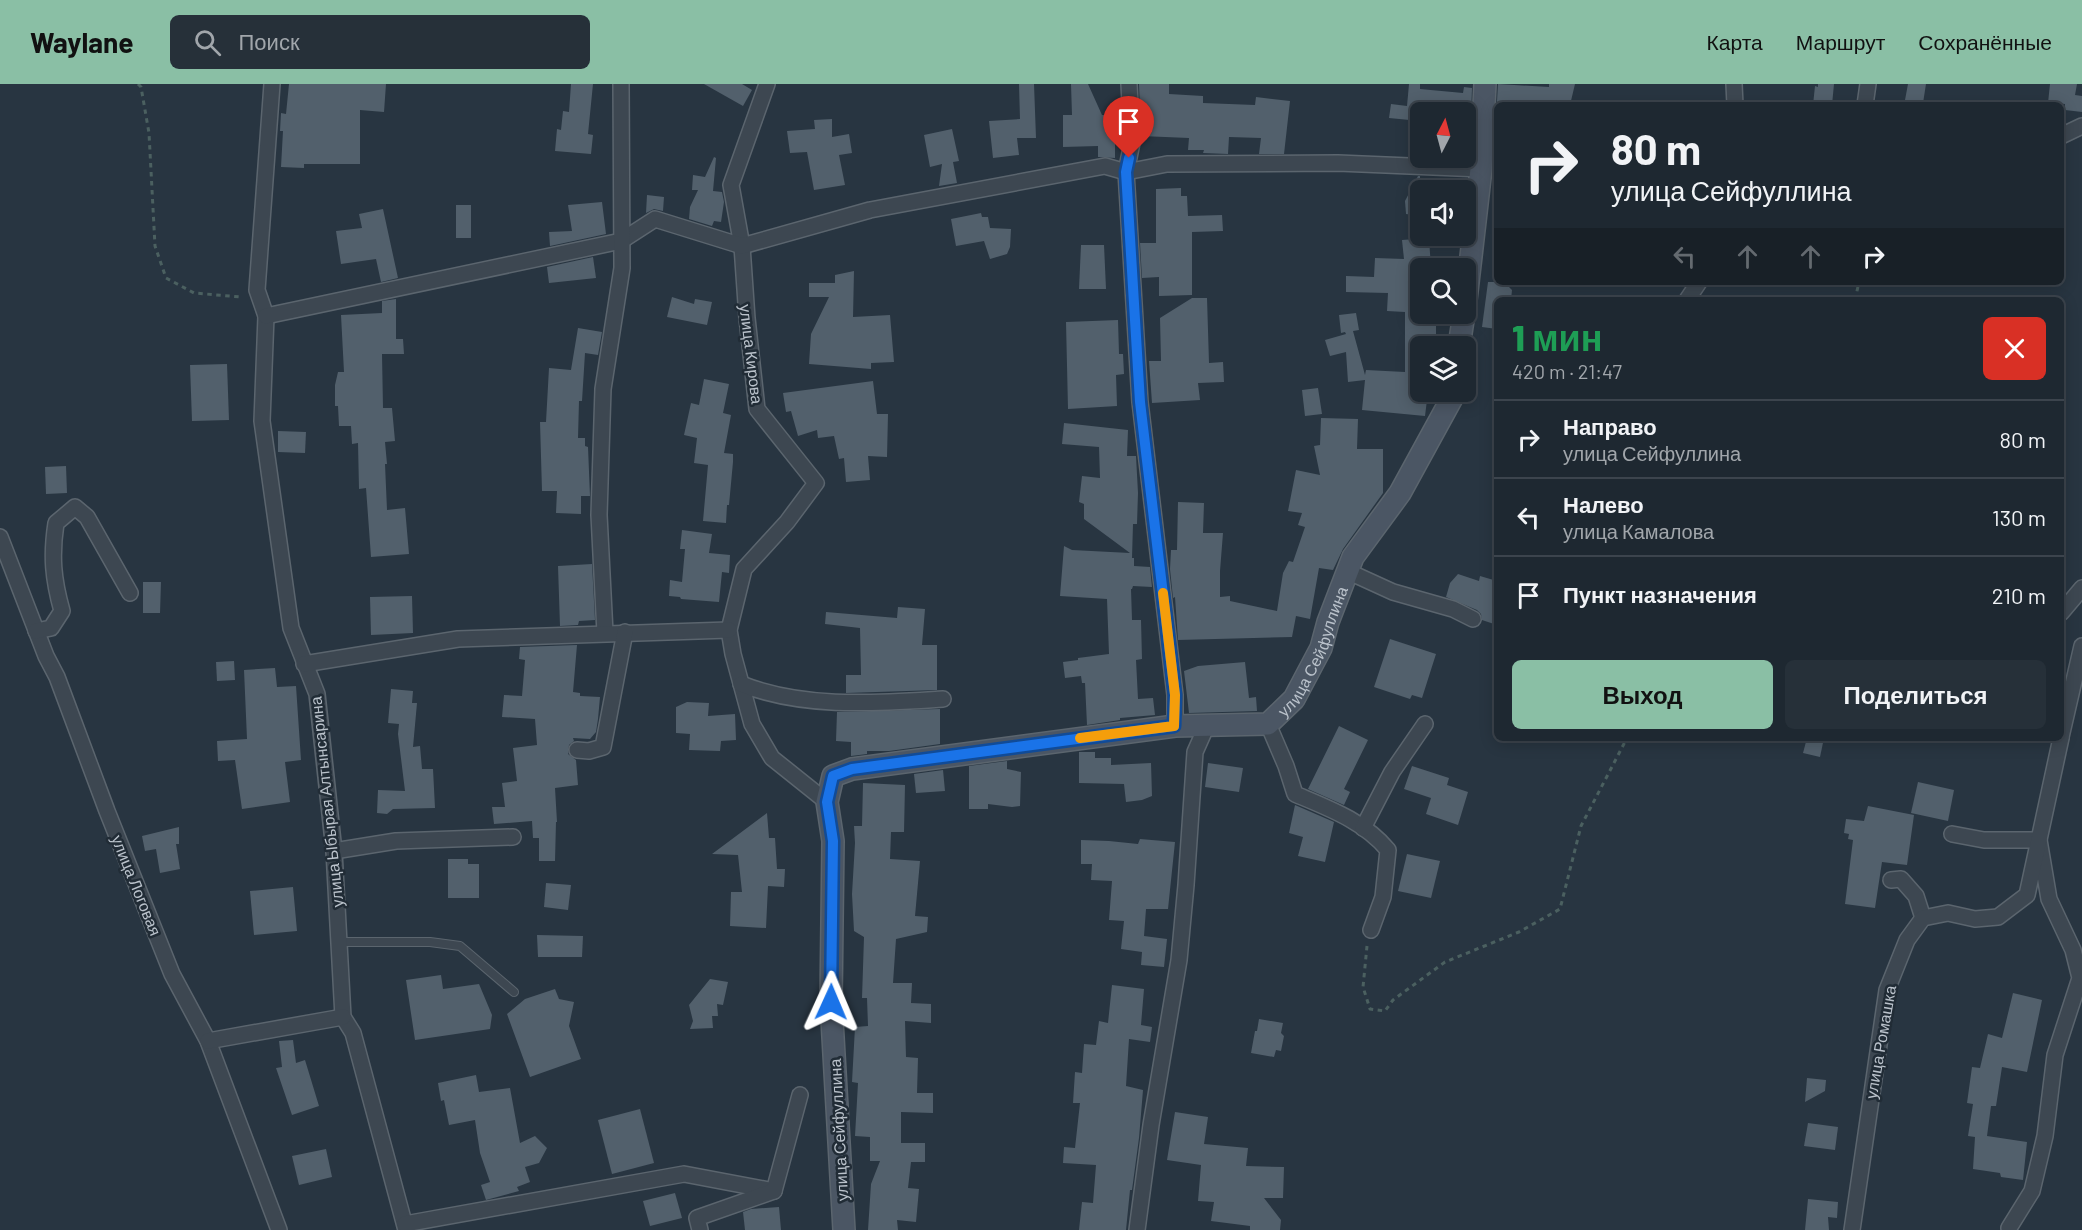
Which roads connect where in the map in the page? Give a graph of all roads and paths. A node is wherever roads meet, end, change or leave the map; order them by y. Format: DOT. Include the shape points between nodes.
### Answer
graph roads {
  1 [pos="138,84"];
  2 [pos="272,84"];
  3 [pos="621,84"];
  4 [pos="767,84"];
  5 [pos="1129,84"];
  6 [pos="1485,84"];
  7 [pos="1734,84"];
  8 [pos="1868,84"];
  9 [pos="1735,102"];
  10 [pos="1865,102"];
  11 [pos="2082,126"];
  12 [pos="2064,135"];
  13 [pos="1481,169"];
  14 [pos="1126,172"];
  15 [pos="621,241"];
  16 [pos="742,246"];
  17 [pos="1471,258"];
  18 [pos="257,290"];
  19 [pos="266,316"];
  20 [pos="1450,402"];
  21 [pos="0,537"];
  22 [pos="1347,571"];
  23 [pos="2082,588"];
  24 [pos="130,593"];
  25 [pos="2064,609"];
  26 [pos="1473,620"];
  27 [pos="729,630"];
  28 [pos="36,631"];
  29 [pos="625,632"];
  30 [pos="604,633"];
  31 [pos="2082,646"];
  32 [pos="304,664"];
  33 [pos="741,684"];
  34 [pos="943,699"];
  35 [pos="1268,724"];
  36 [pos="1425,724"];
  37 [pos="2064,724"];
  38 [pos="1207,725"];
  39 [pos="1174,726"];
  40 [pos="1626,741"];
  41 [pos="2060,741"];
  42 [pos="576,750"];
  43 [pos="827,802"];
  44 [pos="1363,828"];
  45 [pos="1952,834"];
  46 [pos="513,837"];
  47 [pos="2039,840"];
  48 [pos="334,851"];
  49 [pos="1891,880"];
  50 [pos="1923,918"];
  51 [pos="1371,930"];
  52 [pos="340,942"];
  53 [pos="2081,981"];
  54 [pos="514,992"];
  55 [pos="343,1017"];
  56 [pos="208,1041"];
  57 [pos="800,1095"];
  58 [pos="774,1191"];
  59 [pos="405,1227"];
  60 [pos="2009,1228"];
  61 [pos="279,1230"];
  62 [pos="700,1230"];
  63 [pos="844,1230"];
  64 [pos="1137,1230"];
  65 [pos="1852,1230"];
  1 -- 18 [label="path" via="149,133 155,246 166,278 194,293 240,297"];
  2 -- 18 [label="street, улица Ыбырая Алтынсарина"];
  3 -- 15 [label="street"];
  4 -- 16 [label="street, улица Кирова" via="731,185"];
  5 -- 14 [label="street" via="1132,143"];
  6 -- 13 [label="street"];
  7 -- 9 [label="street"];
  8 -- 10 [label="street"];
  11 -- 12 [label="street"];
  13 -- 14 [label="street" via="1338,163 1167,164"];
  13 -- 17 [label="street"];
  14 -- 16 [label="street" via="1105,166 870,210"];
  14 -- 39 [label="street" via="1140,402 1175,695"];
  15 -- 16 [label="street" via="655,219"];
  15 -- 19 [label="street"];
  15 -- 30 [label="street" via="622,268 603,388 598,515"];
  16 -- 27 [label="street, улица Кирова" via="757,409 816,483 788,522 744,569"];
  18 -- 19 [label="street, улица Ыбырая Алтынсарина"];
  19 -- 32 [label="street, улица Ыбырая Алтынсарина" via="262,421 291,628"];
  20 -- 22 [label="street, улица Сейфуллина" via="1400,493"];
  21 -- 28 [label="street, улица Логовая"];
  22 -- 26 [label="street" via="1393,592 1453,609"];
  22 -- 35 [label="street, улица Сейфуллина" via="1322,648 1294,699"];
  23 -- 25 [label="street"];
  24 -- 28 [label="street" via="87,517 75,507 56,523 52,550 54,582 62,611 51,628"];
  27 -- 29 [label="street"];
  27 -- 33 [label="street, улица Кирова"];
  28 -- 56 [label="street, улица Логовая" via="172,974"];
  29 -- 30 [label="street"];
  29 -- 42 [label="street" via="603,747"];
  30 -- 32 [label="street" via="458,639"];
  31 -- 37 [label="street"];
  32 -- 48 [label="street, улица Ыбырая Алтынсарина" via="317,694"];
  33 -- 34 [label="street" via="796,698 862,703"];
  33 -- 43 [label="street, улица Кирова" via="752,724 772,758"];
  35 -- 38 [label="street, улица Сейфуллина"];
  35 -- 44 [label="street" via="1295,794 1343,814"];
  36 -- 44 [label="street" via="1392,772"];
  38 -- 39 [label="street, улица Сейфуллина"];
  38 -- 64 [label="street" via="1194,753 1179,960"];
  39 -- 43 [label="street, улица Сейфуллина" via="852,769 833,776"];
  40 -- 51 [label="path" via="1581,826 1560,909 1519,932 1445,962 1384,1011 1370,1010 1363,987 1365,950"];
  41 -- 47 [label="street"];
  43 -- 63 [label="street, улица Сейфуллина" via="833,841 831,1002"];
  44 -- 51 [label="street" via="1388,850 1383,897"];
  45 -- 47 [label="street" via="1984,840"];
  46 -- 48 [label="street" via="396,841"];
  47 -- 50 [label="street" via="2027,895 1998,916 1975,919 1948,913"];
  47 -- 53 [label="street" via="2049,899 2073,950"];
  48 -- 52 [label="street, улица Ыбырая Алтынсарина"];
  49 -- 50 [label="street" via="1901,879 1916,896"];
  50 -- 65 [label="street, улица Ромашка" via="1907,940 1887,990"];
  52 -- 54 [label="lane" via="460,946"];
  52 -- 55 [label="street, улица Ыбырая Алтынсарина"];
  53 -- 60 [label="street" via="2055,1055 2045,1136 2032,1191"];
  55 -- 56 [label="street"];
  55 -- 59 [label="street, улица Ыбырая Алтынсарина" via="353,1033"];
  56 -- 61 [label="street, улица Логовая"];
  57 -- 58 [label="street"];
  58 -- 59 [label="street" via="684,1174"];
  58 -- 62 [label="street" via="698,1218"];
}
